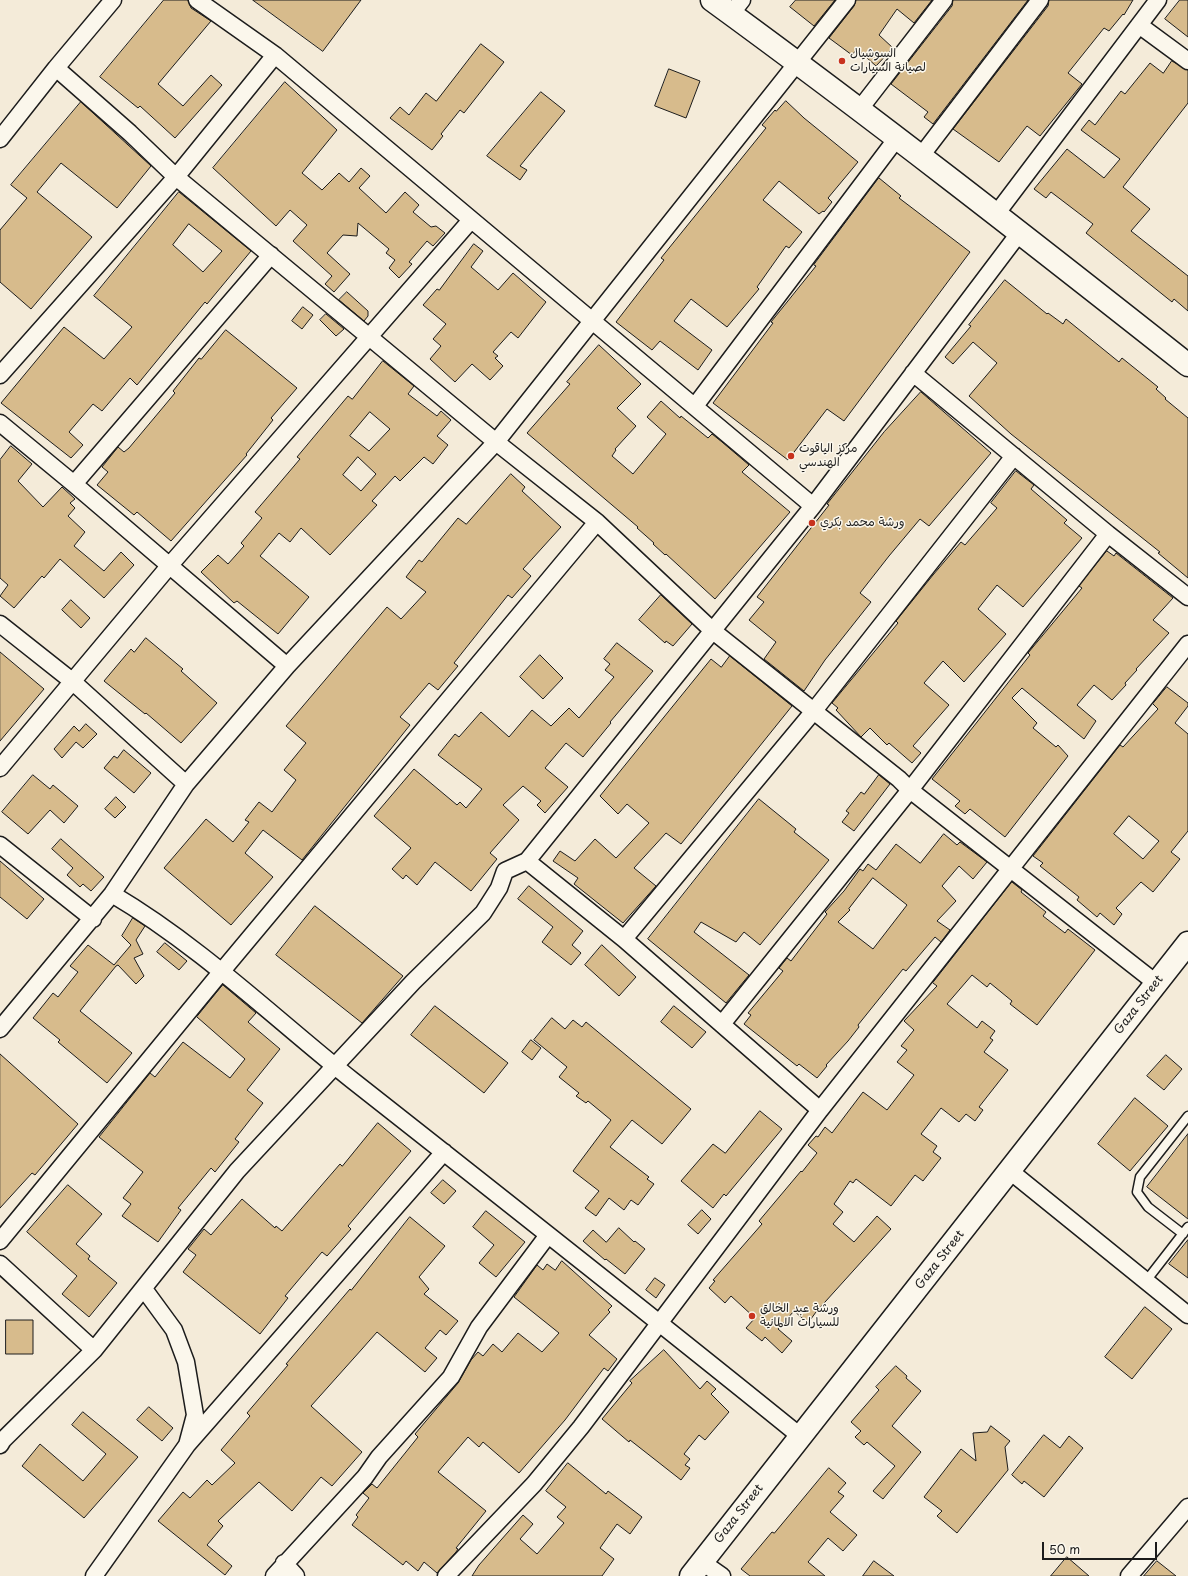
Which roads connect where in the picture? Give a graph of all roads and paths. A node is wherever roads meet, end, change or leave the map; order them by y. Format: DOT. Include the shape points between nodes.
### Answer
graph roads {
  1 [pos="113,0"];
  2 [pos="198,0"];
  3 [pos="712,0"];
  4 [pos="847,0"];
  5 [pos="944,0"];
  6 [pos="1040,0"];
  7 [pos="1158,0"];
  8 [pos="737,7"];
  9 [pos="1139,25"];
  10 [pos="275,55"];
  11 [pos="1188,60"];
  12 [pos="798,62"];
  13 [pos="56,68"];
  14 [pos="859,110"];
  15 [pos="897,138"];
  16 [pos="0,139"];
  17 [pos="921,156"];
  18 [pos="176,177"];
  19 [pos="996,213"];
  20 [pos="471,220"];
  21 [pos="1020,232"];
  22 [pos="271,255"];
  23 [pos="593,321"];
  24 [pos="369,336"];
  25 [pos="1188,365"];
  26 [pos="913,373"];
  27 [pos="0,375"];
  28 [pos="695,406"];
  29 [pos="0,423"];
  30 [pos="496,442"];
  31 [pos="1014,456"];
  32 [pos="74,484"];
  33 [pos="813,506"];
  34 [pos="597,522"];
  35 [pos="1108,534"];
  36 [pos="170,565"];
  37 [pos="1188,597"];
  38 [pos="0,624"];
  39 [pos="713,631"];
  40 [pos="1188,644"];
  41 [pos="288,666"];
  42 [pos="72,681"];
  43 [pos="813,712"];
  44 [pos="0,768"];
  45 [pos="186,784"];
  46 [pos="910,790"];
  47 [pos="0,845"];
  48 [pos="527,861"];
  49 [pos="1010,869"];
  50 [pos="112,894"];
  51 [pos="92,919"];
  52 [pos="624,939"];
  53 [pos="1188,943"];
  54 [pos="222,971"];
  55 [pos="1156,983"];
  56 [pos="722,1024"];
  57 [pos="0,1029"];
  58 [pos="336,1066"];
  59 [pos="820,1110"];
  60 [pos="1188,1116"];
  61 [pos="444,1152"];
  62 [pos="1010,1171"];
  63 [pos="1188,1227"];
  64 [pos="1182,1234"];
  65 [pos="548,1235"];
  66 [pos="0,1241"];
  67 [pos="0,1264"];
  68 [pos="1146,1281"];
  69 [pos="144,1289"];
  70 [pos="1188,1315"];
  71 [pos="660,1322"];
  72 [pos="94,1350"];
  73 [pos="800,1436"];
  74 [pos="187,1444"];
  75 [pos="0,1445"];
  76 [pos="1188,1507"];
  77 [pos="284,1563"];
  78 [pos="696,1569"];
  79 [pos="94,1576"];
  80 [pos="274,1576"];
  81 [pos="296,1576"];
  82 [pos="446,1576"];
  83 [pos="722,1576"];
  84 [pos="1129,1576"];
  1 -- 13 [label="street"];
  2 -- 10 [label="street"];
  3 -- 8 [label="main road"];
  4 -- 12 [label="street"];
  5 -- 14 [label="street"];
  6 -- 17 [label="street"];
  7 -- 9 [label="street"];
  8 -- 12 [label="main road"];
  9 -- 11 [label="street"];
  9 -- 19 [label="street"];
  10 -- 18 [label="street"];
  10 -- 20 [label="street"];
  12 -- 14 [label="main road"];
  12 -- 23 [label="street"];
  13 -- 16 [label="street"];
  13 -- 18 [label="street"];
  14 -- 15 [label="main road"];
  15 -- 17 [label="main road"];
  15 -- 28 [label="street"];
  17 -- 19 [label="main road"];
  18 -- 22 [label="street"];
  18 -- 27 [label="street"];
  19 -- 21 [label="main road"];
  20 -- 23 [label="street"];
  20 -- 24 [label="street"];
  21 -- 25 [label="main road"];
  21 -- 26 [label="street"];
  22 -- 24 [label="street"];
  22 -- 32 [label="street"];
  23 -- 28 [label="street"];
  23 -- 30 [label="street"];
  24 -- 30 [label="street"];
  24 -- 36 [label="street"];
  26 -- 31 [label="street"];
  26 -- 33 [label="street"];
  28 -- 33 [label="street"];
  29 -- 32 [label="street"];
  30 -- 34 [label="street"];
  30 -- 41 [label="street"];
  31 -- 35 [label="street"];
  31 -- 43 [label="street"];
  32 -- 36 [label="street"];
  33 -- 39 [label="street"];
  34 -- 39 [label="street"];
  34 -- 54 [label="street"];
  35 -- 37 [label="street"];
  35 -- 46 [label="street"];
  36 -- 41 [label="street"];
  36 -- 42 [label="street"];
  38 -- 42 [label="street"];
  39 -- 43 [label="street"];
  39 -- 48 [label="street"];
  40 -- 49 [label="street"];
  41 -- 45 [label="street"];
  42 -- 44 [label="street"];
  42 -- 45 [label="street"];
  43 -- 46 [label="street"];
  43 -- 52 [label="street"];
  45 -- 50 [label="street"];
  46 -- 49 [label="street"];
  46 -- 56 [label="street"];
  47 -- 51 [label="street"];
  48 -- 52 [label="street"];
  48 -- 58 [label="street" via="505,871 499,888 483,913 413,982"];
  49 -- 55 [label="street"];
  49 -- 59 [label="street"];
  50 -- 51 [label="street"];
  50 -- 54 [label="street" via="143,913"];
  51 -- 57 [label="street"];
  52 -- 56 [label="street"];
  53 -- 55 [label="main road, Gaza Street"];
  54 -- 58 [label="street"];
  54 -- 66 [label="street"];
  55 -- 62 [label="main road, Gaza Street"];
  56 -- 59 [label="street"];
  58 -- 61 [label="street"];
  58 -- 69 [label="street" via="237,1171"];
  59 -- 71 [label="street"];
  60 -- 64 [label="lane" via="1140,1177 1137,1192 1148,1207"];
  61 -- 65 [label="street"];
  61 -- 74 [label="street"];
  62 -- 68 [label="street"];
  62 -- 73 [label="main road, Gaza Street"];
  63 -- 64 [label="lane"];
  64 -- 68 [label="lane"];
  65 -- 71 [label="street"];
  65 -- 77 [label="street" via="478,1327 451,1377 379,1457 366,1477"];
  67 -- 72 [label="street"];
  68 -- 70 [label="street"];
  69 -- 72 [label="street"];
  69 -- 74 [label="street" via="174,1330 186,1362 195,1415"];
  71 -- 73 [label="street"];
  71 -- 82 [label="street" via="548,1468"];
  72 -- 75 [label="street"];
  73 -- 78 [label="main road, Gaza Street"];
  74 -- 79 [label="street"];
  76 -- 84 [label="street"];
  77 -- 80 [label="street"];
  77 -- 81 [label="street"];
  78 -- 83 [label="street"];
}
